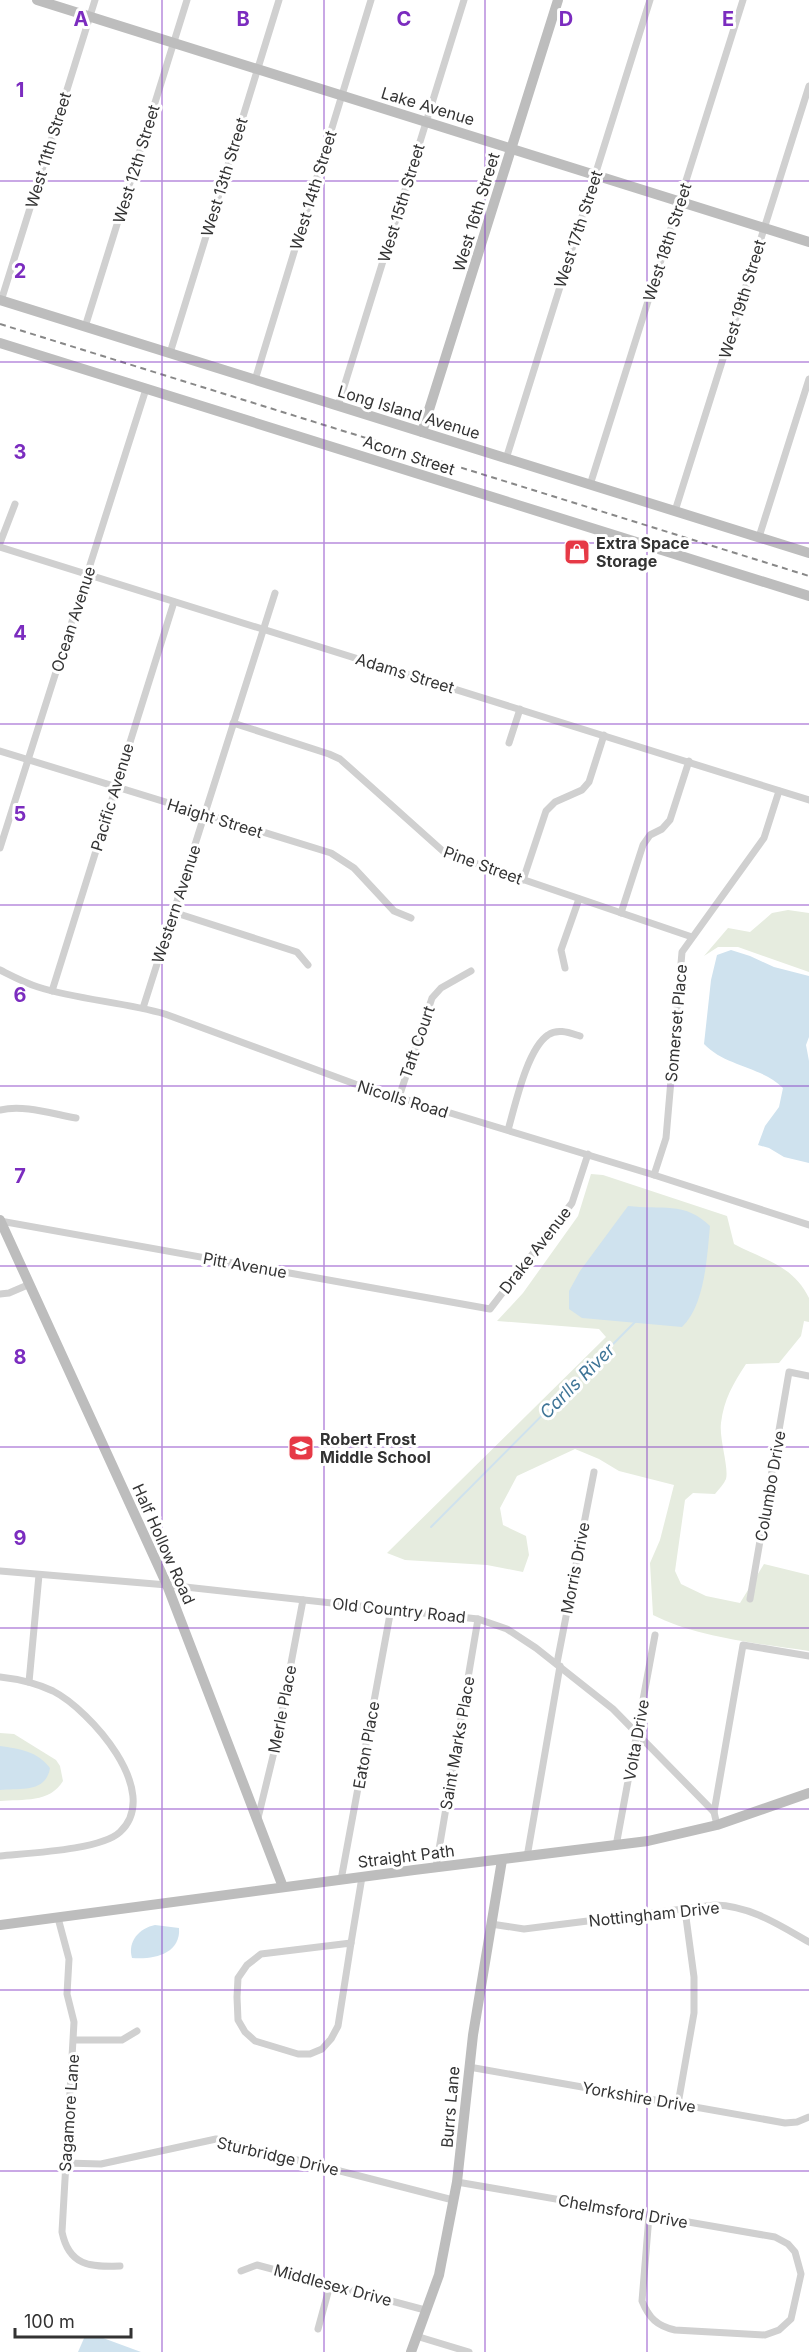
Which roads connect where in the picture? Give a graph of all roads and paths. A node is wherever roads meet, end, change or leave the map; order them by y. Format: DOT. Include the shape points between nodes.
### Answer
graph roads {
  1 [pos="37,0"];
  2 [pos="95,0"];
  3 [pos="186,0"];
  4 [pos="279,0"];
  5 [pos="371,0"];
  6 [pos="464,0"];
  7 [pos="558,0"];
  8 [pos="650,0"];
  9 [pos="743,0"];
  10 [pos="89,17"];
  11 [pos="173,43"];
  12 [pos="258,69"];
  13 [pos="809,86"];
  14 [pos="341,96"];
  15 [pos="427,121"];
  16 [pos="511,148"];
  17 [pos="596,175"];
  18 [pos="680,202"];
  19 [pos="764,228"];
  20 [pos="809,242"];
  21 [pos="1,301"];
  22 [pos="85,327"];
  23 [pos="0,343"];
  24 [pos="170,353"];
  25 [pos="809,379"];
  26 [pos="255,380"];
  27 [pos="146,389"];
  28 [pos="338,406"];
  29 [pos="422,432"];
  30 [pos="506,459"];
  31 [pos="590,485"];
  32 [pos="15,504"];
  33 [pos="675,511"];
  34 [pos="759,537"];
  35 [pos="0,545"];
  36 [pos="809,553"];
  37 [pos="87,575"];
  38 [pos="275,593"];
  39 [pos="809,596"];
  40 [pos="174,603"];
  41 [pos="264,629"];
  42 [pos="520,709"];
  43 [pos="233,723"];
  44 [pos="604,735"];
  45 [pos="509,743"];
  46 [pos="0,751"];
  47 [pos="28,759"];
  48 [pos="689,761"];
  49 [pos="116,786"];
  50 [pos="779,791"];
  51 [pos="809,800"];
  52 [pos="204,815"];
  53 [pos="0,848"];
  54 [pos="523,880"];
  55 [pos="579,899"];
  56 [pos="173,912"];
  57 [pos="621,913"];
  58 [pos="411,918"];
  59 [pos="692,937"];
  60 [pos="308,965"];
  61 [pos="565,968"];
  62 [pos="0,970"];
  63 [pos="471,971"];
  64 [pos="52,991"];
  65 [pos="143,1008"];
  66 [pos="580,1036"];
  67 [pos="399,1097"];
  68 [pos="0,1110"];
  69 [pos="76,1118"];
  70 [pos="508,1130"];
  71 [pos="588,1154"];
  72 [pos="654,1175"];
  73 [pos="0,1220"];
  74 [pos="809,1225"];
  75 [pos="30,1284"];
  76 [pos="0,1294"];
  77 [pos="490,1309"];
  78 [pos="809,1376"];
  79 [pos="594,1472"];
  80 [pos="0,1571"];
  81 [pos="39,1575"];
  82 [pos="167,1585"];
  83 [pos="750,1599"];
  84 [pos="303,1600"];
  85 [pos="391,1609"];
  86 [pos="478,1619"];
  87 [pos="655,1635"];
  88 [pos="809,1656"];
  89 [pos="558,1665"];
  90 [pos="0,1677"];
  91 [pos="29,1682"];
  92 [pos="637,1733"];
  93 [pos="808,1790"];
  94 [pos="714,1812"];
  95 [pos="258,1818"];
  96 [pos="717,1825"];
  97 [pos="616,1846"];
  98 [pos="0,1856"];
  99 [pos="527,1857"];
  100 [pos="502,1860"];
  101 [pos="436,1868"];
  102 [pos="362,1877"];
  103 [pos="341,1880"];
  104 [pos="283,1887"];
  105 [pos="685,1910"];
  106 [pos="58,1918"];
  107 [pos="491,1924"];
  108 [pos="0,1925"];
  109 [pos="809,1942"];
  110 [pos="351,1943"];
  111 [pos="137,2031"];
  112 [pos="74,2040"];
  113 [pos="469,2067"];
  114 [pos="678,2104"];
  115 [pos="809,2117"];
  116 [pos="66,2163"];
  117 [pos="457,2182"];
  118 [pos="453,2200"];
  119 [pos="649,2216"];
  120 [pos="120,2266"];
  121 [pos="241,2271"];
  122 [pos="330,2285"];
  123 [pos="425,2310"];
  124 [pos="318,2330"];
  125 [pos="416,2336"];
  126 [pos="411,2352"];
  127 [pos="470,2352"];
  1 -- 10 [label="street, Lake Avenue"];
  2 -- 10 [label="street, West 11th Street"];
  3 -- 11 [label="street, West 12th Street"];
  4 -- 12 [label="street, West 13th Street"];
  5 -- 14 [label="street, West 14th Street"];
  6 -- 15 [label="street, West 15th Street"];
  7 -- 16 [label="street, West 16th Street"];
  8 -- 17 [label="street, West 17th Street"];
  9 -- 18 [label="street, West 18th Street"];
  10 -- 11 [label="street, Lake Avenue"];
  10 -- 21 [label="street, West 11th Street"];
  11 -- 12 [label="street, Lake Avenue"];
  11 -- 22 [label="street, West 12th Street"];
  12 -- 14 [label="street, Lake Avenue"];
  12 -- 24 [label="street, West 13th Street"];
  13 -- 19 [label="street, West 19th Street"];
  14 -- 15 [label="street, Lake Avenue"];
  14 -- 26 [label="street, West 14th Street"];
  15 -- 16 [label="street, Lake Avenue"];
  15 -- 28 [label="street, West 15th Street"];
  16 -- 17 [label="street, Lake Avenue"];
  16 -- 29 [label="street, West 16th Street"];
  17 -- 18 [label="street, Lake Avenue"];
  17 -- 30 [label="street, West 17th Street"];
  18 -- 19 [label="street, Lake Avenue"];
  18 -- 31 [label="street, West 18th Street"];
  19 -- 20 [label="street, Lake Avenue"];
  19 -- 33 [label="street, West 19th Street"];
  21 -- 22 [label="street, Long Island Avenue"];
  22 -- 24 [label="street, Long Island Avenue"];
  23 -- 27 [label="street, Acorn Street"];
  24 -- 26 [label="street, Long Island Avenue"];
  25 -- 34 [label="street"];
  26 -- 28 [label="street, Long Island Avenue"];
  27 -- 37 [label="street, Ocean Avenue"];
  27 -- 39 [label="street, Acorn Street"];
  28 -- 29 [label="street, Long Island Avenue"];
  29 -- 30 [label="street, Long Island Avenue"];
  30 -- 31 [label="street, Long Island Avenue"];
  31 -- 33 [label="street, Long Island Avenue"];
  32 -- 35 [label="street"];
  33 -- 34 [label="street, Long Island Avenue"];
  34 -- 36 [label="street, Long Island Avenue"];
  35 -- 37 [label="street, Adams Street"];
  37 -- 40 [label="street, Adams Street"];
  37 -- 47 [label="street, Ocean Avenue"];
  38 -- 41 [label="street, Western Avenue"];
  40 -- 41 [label="street, Adams Street"];
  40 -- 49 [label="street, Pacific Avenue"];
  41 -- 42 [label="street, Adams Street"];
  41 -- 43 [label="street, Western Avenue"];
  42 -- 44 [label="street, Adams Street"];
  42 -- 45 [label="street"];
  43 -- 52 [label="street, Western Avenue"];
  43 -- 54 [label="street, Pine Street" via="334,756 445,853"];
  44 -- 48 [label="street, Adams Street"];
  44 -- 54 [label="street" via="589,782 582,790 555,802 546,812"];
  46 -- 47 [label="street, Haight Street"];
  47 -- 49 [label="street, Haight Street"];
  47 -- 53 [label="street, Ocean Avenue"];
  48 -- 50 [label="street, Adams Street"];
  48 -- 57 [label="street" via="670,820 643,845"];
  49 -- 52 [label="street, Haight Street"];
  49 -- 64 [label="street, Pacific Avenue"];
  50 -- 51 [label="street, Adams Street"];
  50 -- 59 [label="street, Somerset Place" via="764,838"];
  52 -- 56 [label="street, Western Avenue"];
  52 -- 58 [label="street, Haight Street" via="344,860 391,908"];
  54 -- 55 [label="street, Pine Street"];
  55 -- 57 [label="street, Pine Street"];
  55 -- 61 [label="street" via="561,950"];
  56 -- 60 [label="street" via="297,952"];
  56 -- 65 [label="street, Western Avenue"];
  57 -- 59 [label="street, Pine Street"];
  59 -- 72 [label="street, Somerset Place" via="682,952 666,1138"];
  62 -- 64 [label="street, Nicolls Road"];
  63 -- 67 [label="street, Taft Court" via="441,988 432,998"];
  64 -- 65 [label="street, Nicolls Road"];
  65 -- 67 [label="street, Nicolls Road"];
  66 -- 70 [label="street" via="564,1031 549,1034 539,1044 527,1067"];
  67 -- 70 [label="street, Nicolls Road"];
  68 -- 69 [label="street" via="17,1108"];
  70 -- 71 [label="street, Nicolls Road"];
  71 -- 72 [label="street, Nicolls Road"];
  71 -- 77 [label="street, Drake Avenue" via="572,1203"];
  72 -- 74 [label="street, Nicolls Road"];
  73 -- 75 [label="street, Half Hollow Road"];
  73 -- 77 [label="street, Pitt Avenue"];
  75 -- 76 [label="street"];
  75 -- 82 [label="street, Half Hollow Road"];
  78 -- 83 [label="street, Columbo Drive" via="789,1372"];
  79 -- 89 [label="street, Morris Drive"];
  80 -- 81 [label="street, Old Country Road"];
  81 -- 82 [label="street, Old Country Road"];
  81 -- 91 [label="street"];
  82 -- 84 [label="street, Old Country Road"];
  82 -- 95 [label="street, Half Hollow Road"];
  84 -- 85 [label="street, Old Country Road"];
  84 -- 95 [label="street, Merle Place"];
  85 -- 86 [label="street, Old Country Road"];
  85 -- 103 [label="street, Eaton Place"];
  86 -- 89 [label="street, Old Country Road" via="507,1629"];
  86 -- 101 [label="street, Saint Marks Place"];
  87 -- 92 [label="street, Volta Drive"];
  88 -- 94 [label="street" via="743,1645"];
  89 -- 92 [label="street, Old Country Road"];
  89 -- 99 [label="street, Morris Drive"];
  90 -- 91 [label="street"];
  91 -- 98 [label="street" via="54,1692 93,1721 123,1764 134,1803 129,1822 104,1842"];
  92 -- 94 [label="street, Old Country Road"];
  92 -- 97 [label="street, Volta Drive"];
  93 -- 96 [label="street, Straight Path"];
  94 -- 96 [label="street"];
  95 -- 104 [label="street, Half Hollow Road"];
  96 -- 97 [label="street, Straight Path"];
  97 -- 99 [label="street, Straight Path"];
  99 -- 100 [label="street, Straight Path"];
  100 -- 101 [label="street, Straight Path"];
  100 -- 107 [label="street, Burrs Lane"];
  101 -- 102 [label="street, Straight Path"];
  102 -- 103 [label="street, Straight Path"];
  102 -- 110 [label="street"];
  103 -- 104 [label="street, Straight Path"];
  104 -- 106 [label="street, Straight Path"];
  105 -- 107 [label="street, Nottingham Drive" via="524,1929"];
  105 -- 109 [label="street, Nottingham Drive" via="732,1906 764,1916"];
  105 -- 114 [label="street" via="694,1977 694,2013"];
  106 -- 108 [label="street, Straight Path"];
  106 -- 112 [label="street, Sagamore Lane" via="69,1959 67,1994"];
  107 -- 113 [label="street, Burrs Lane"];
  110 -- 110 [label="street" via="338,2026 322,2049 298,2054 255,2041 245,2032 238,2020 238,1978 261,1954"];
  111 -- 112 [label="street" via="122,2040"];
  112 -- 116 [label="street, Sagamore Lane"];
  113 -- 114 [label="street, Yorkshire Drive"];
  113 -- 117 [label="street, Burrs Lane"];
  114 -- 115 [label="street, Yorkshire Drive" via="785,2123"];
  116 -- 118 [label="street, Sturbridge Drive" via="101,2164 216,2139"];
  116 -- 120 [label="street, Sagamore Lane" via="64,2244 72,2257 84,2264"];
  117 -- 118 [label="street, Burrs Lane"];
  117 -- 119 [label="street, Chelmsford Drive"];
  118 -- 123 [label="street, Burrs Lane" via="439,2275"];
  119 -- 119 [label="street, Chelmsford Drive" via="642,2301 646,2313 662,2327 765,2335 779,2330 791,2319 801,2274 799,2261 788,2244 775,2237"];
  121 -- 122 [label="street, Middlesex Drive" via="257,2265"];
  122 -- 123 [label="street, Middlesex Drive"];
  122 -- 124 [label="street"];
  123 -- 125 [label="street, Burrs Lane"];
  125 -- 126 [label="street, Burrs Lane"];
  125 -- 127 [label="street"];
}
